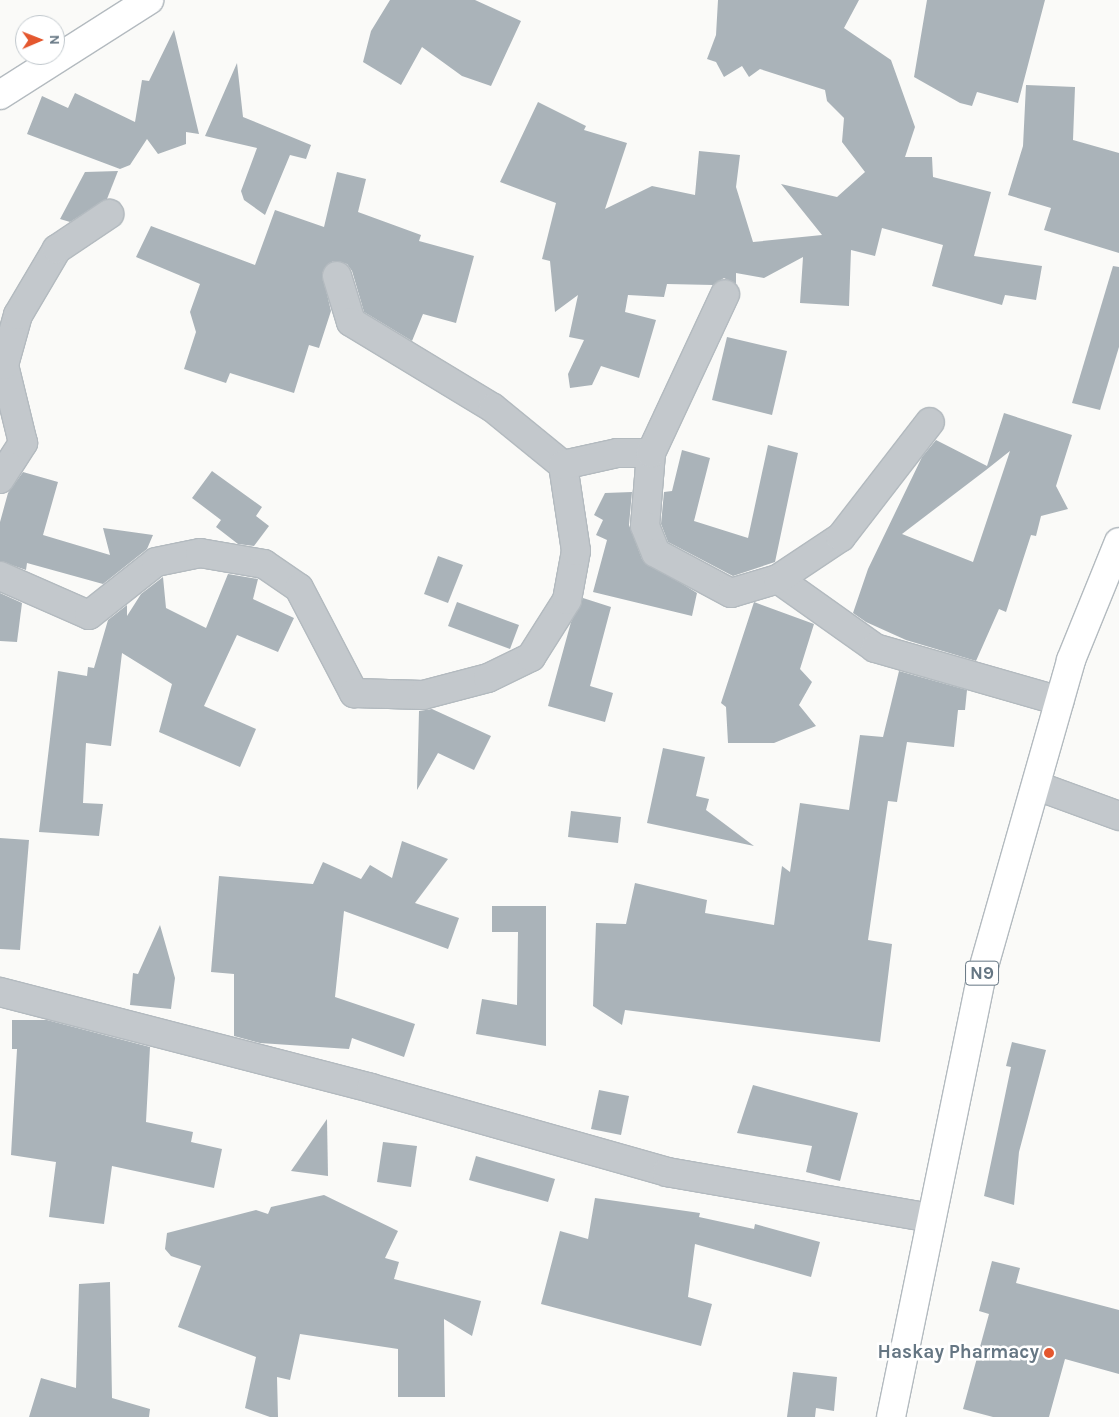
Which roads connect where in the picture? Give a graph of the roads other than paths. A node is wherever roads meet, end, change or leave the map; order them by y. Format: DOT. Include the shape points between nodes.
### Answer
graph roads {
  1 [pos="149,0"];
  2 [pos="6,85"];
  3 [pos="109,214"];
  4 [pos="336,276"];
  5 [pos="725,294"];
  6 [pos="930,422"];
  7 [pos="651,453"];
  8 [pos="564,465"];
  9 [pos="0,479"];
  10 [pos="1119,542"];
  11 [pos="0,576"];
  12 [pos="778,579"];
  13 [pos="1060,701"];
  14 [pos="1038,786"];
  15 [pos="1119,816"];
  16 [pos="0,992"];
  17 [pos="930,1218"];
  18 [pos="891,1417"];
  1 -- 2 [label="main road"];
  3 -- 9 [label="street" via="58,249 18,315 4,365 23,443"];
  4 -- 8 [label="street" via="351,322 493,408"];
  5 -- 7 [label="street"];
  6 -- 12 [label="street" via="841,538"];
  7 -- 8 [label="street" via="617,453"];
  7 -- 12 [label="street" via="645,526 656,553 731,593"];
  8 -- 11 [label="street" via="576,552 567,600 531,657 488,678 423,695 354,693 299,588 264,564 200,552 156,562 89,614"];
  10 -- 13 [label="main road, N9" via="1071,660"];
  12 -- 13 [label="street" via="875,648"];
  13 -- 14 [label="main road, N9"];
  14 -- 15 [label="street"];
  14 -- 17 [label="main road, N9" via="982,973"];
  16 -- 17 [label="street" via="371,1088 667,1172"];
  17 -- 18 [label="main road, N9"];
}
